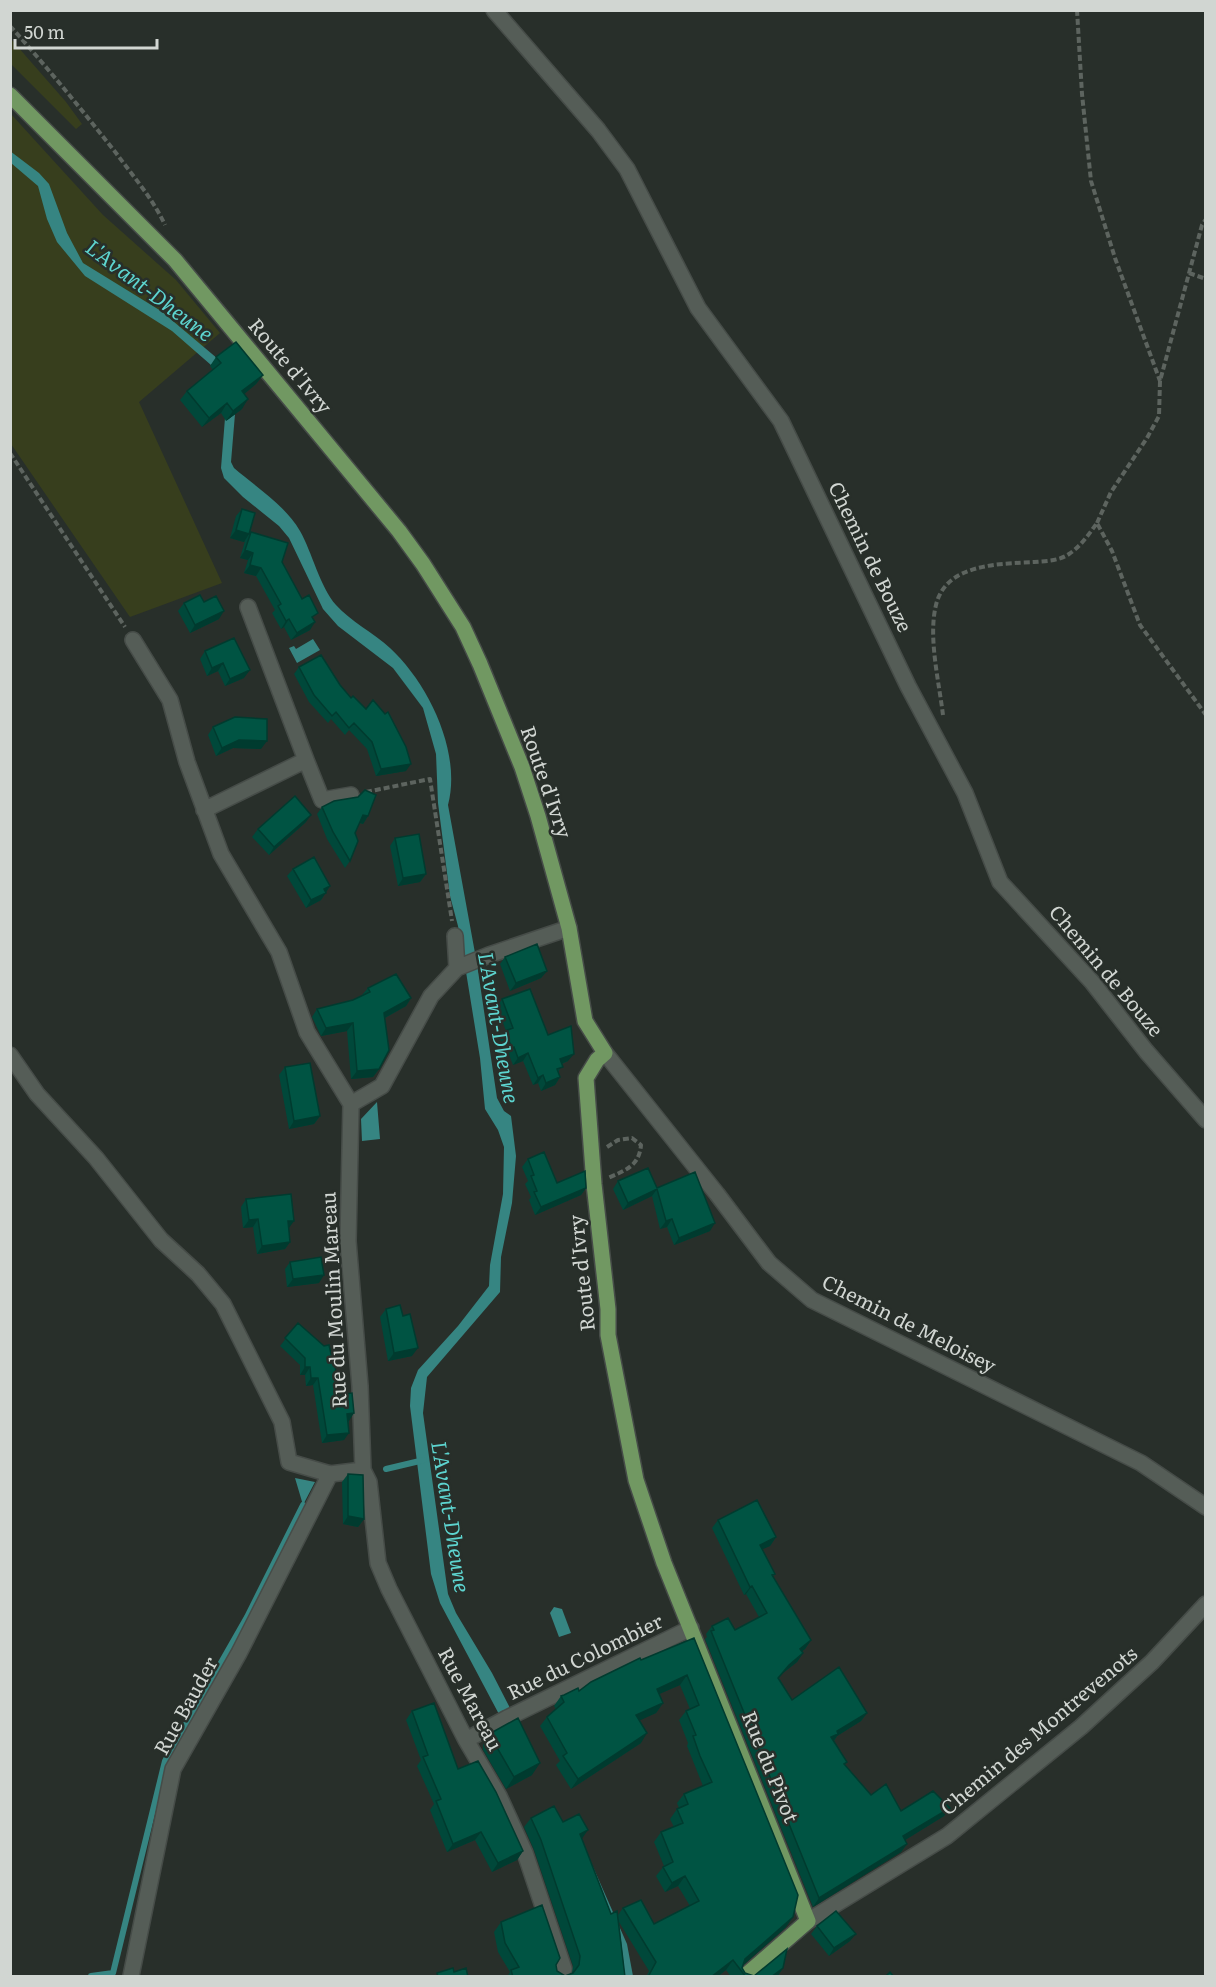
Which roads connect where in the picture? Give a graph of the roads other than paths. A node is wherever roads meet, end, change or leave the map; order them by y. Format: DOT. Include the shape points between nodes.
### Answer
graph roads {
  1 [pos="494,10"];
  2 [pos="10,95"];
  3 [pos="248,607"];
  4 [pos="133,640"];
  5 [pos="306,760"];
  6 [pos="351,795"];
  7 [pos="204,810"];
  8 [pos="569,928"];
  9 [pos="455,936"];
  10 [pos="466,964"];
  11 [pos="605,1053"];
  12 [pos="10,1055"];
  13 [pos="351,1104"];
  14 [pos="1206,1120"];
  15 [pos="363,1470"];
  16 [pos="330,1474"];
  17 [pos="1206,1507"];
  18 [pos="1206,1604"];
  19 [pos="691,1628"];
  20 [pos="466,1740"];
  21 [pos="808,1921"];
  22 [pos="131,1977"];
  23 [pos="559,1977"];
  24 [pos="746,1977"];
  1 -- 14 [label="street, Chemin de Bouze" via="627,169 698,308 781,421 908,686 965,793 1000,882 1092,982"];
  2 -- 8 [label="main road, Route d'Ivry" via="175,260 423,564 463,627 497,705 538,816"];
  3 -- 5 [label="street"];
  4 -- 7 [label="street" via="170,700"];
  5 -- 6 [label="street" via="322,800"];
  5 -- 7 [label="street"];
  7 -- 13 [label="street" via="220,854 279,952 307,1032"];
  8 -- 10 [label="street"];
  8 -- 11 [label="main road, Route d'Ivry" via="585,1021"];
  9 -- 10 [label="street"];
  10 -- 13 [label="street" via="431,996 382,1086"];
  11 -- 17 [label="street, Chemin de Meloisey" via="769,1263 812,1300 1141,1463"];
  11 -- 19 [label="main road, Route d'Ivry" via="586,1078 608,1335 636,1480"];
  12 -- 16 [label="street" via="160,1240 198,1274 223,1304 282,1422 289,1462"];
  13 -- 15 [label="street, Rue du Moulin Mareau" via="348,1241"];
  15 -- 16 [label="street"];
  15 -- 20 [label="street, Rue Mareau" via="369,1482 378,1563"];
  16 -- 22 [label="street, Rue Bauder" via="239,1653 173,1769"];
  18 -- 21 [label="street, Chemin des Montrevenots" via="1152,1662 1081,1727 947,1836"];
  19 -- 20 [label="street, Rue du Colombier"];
  19 -- 21 [label="main road, Rue du Pivot"];
  20 -- 23 [label="street, Rue Mareau" via="499,1796 525,1853 561,1955 564,1969"];
  21 -- 24 [label="main road"];
}
